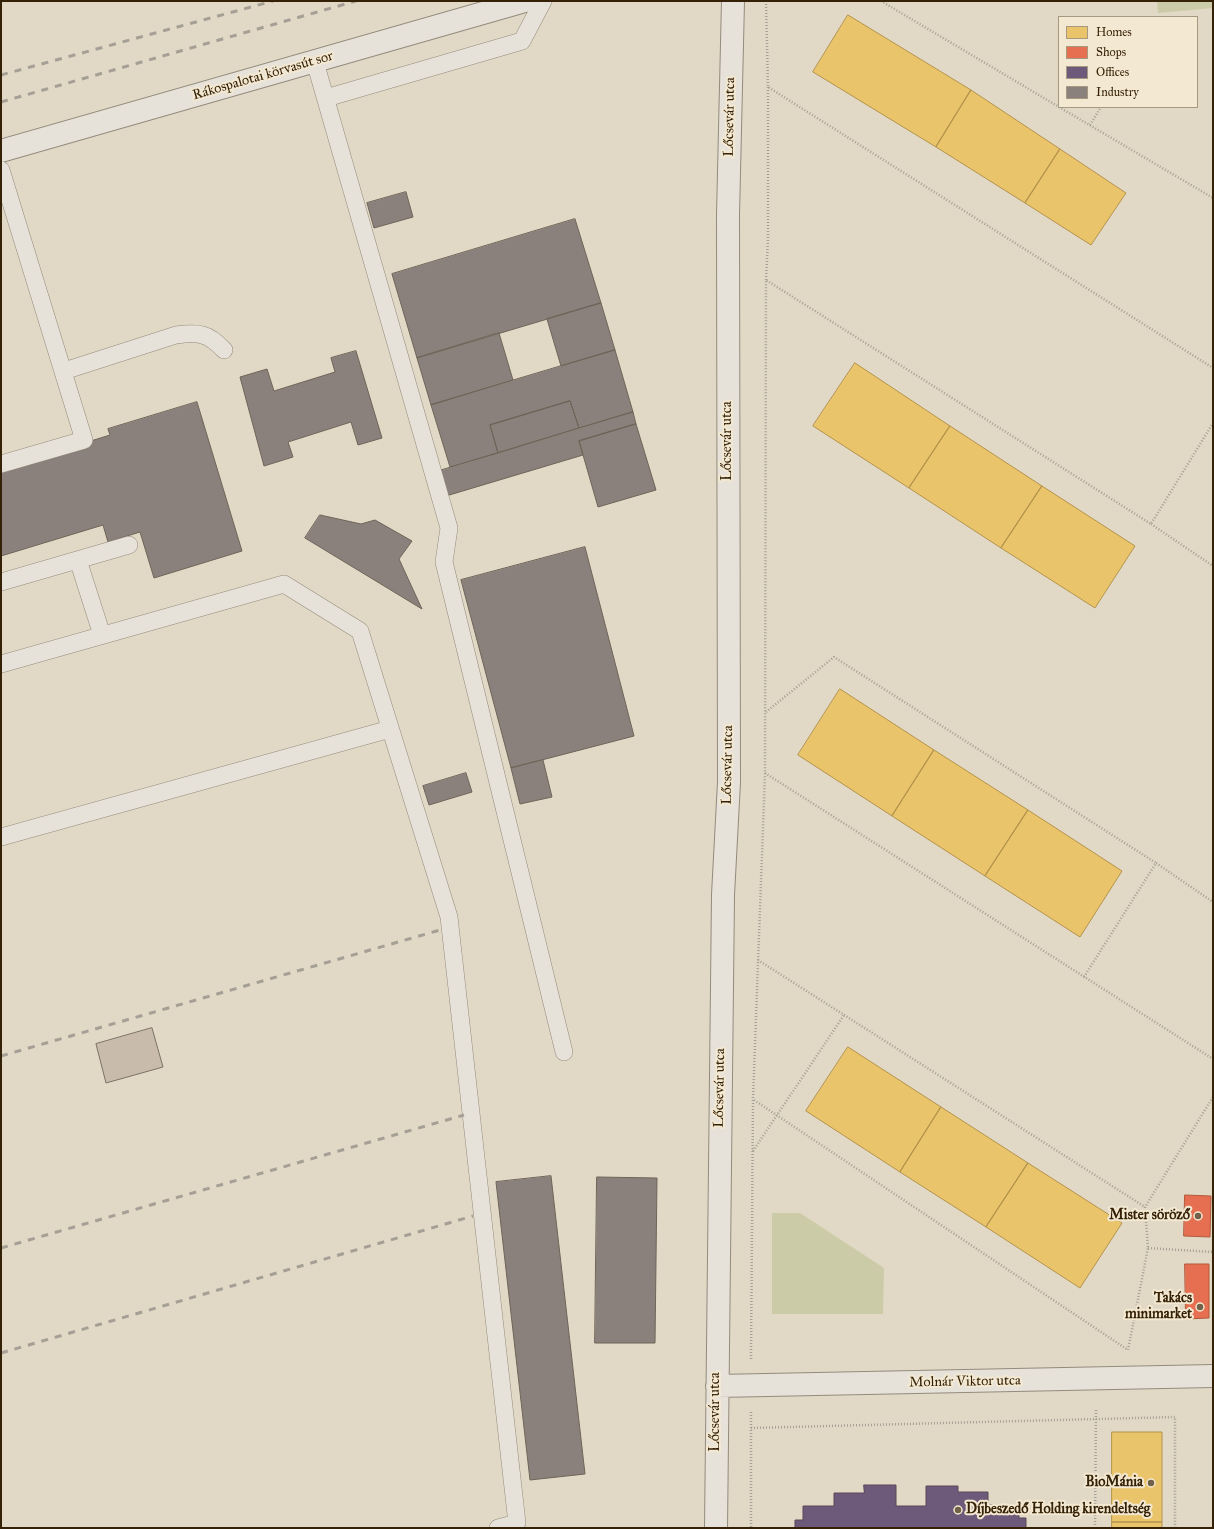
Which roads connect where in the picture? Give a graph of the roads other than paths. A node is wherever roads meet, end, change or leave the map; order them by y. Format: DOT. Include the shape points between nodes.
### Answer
graph roads {
  1 [pos="525,1"];
  2 [pos="543,1"];
  3 [pos="733,1"];
  4 [pos="316,62"];
  5 [pos="326,98"];
  6 [pos="1,151"];
  7 [pos="1,170"];
  8 [pos="224,350"];
  9 [pos="64,371"];
  10 [pos="1,464"];
  11 [pos="129,545"];
  12 [pos="78,560"];
  13 [pos="1,582"];
  14 [pos="102,635"];
  15 [pos="1,664"];
  16 [pos="390,729"];
  17 [pos="1,837"];
  18 [pos="564,1052"];
  19 [pos="1213,1376"];
  20 [pos="716,1386"];
  21 [pos="498,1528"];
  22 [pos="716,1528"];
  1 -- 4 [label="street, Rákospalotai körvasút sor"];
  2 -- 5 [label="lane" via="522,41"];
  3 -- 20 [label="street, Lőcsevár utca" via="728,215 728,782 723,895"];
  4 -- 5 [label="lane"];
  4 -- 6 [label="street, Rákospalotai körvasút sor"];
  5 -- 18 [label="lane" via="448,528 444,562"];
  7 -- 9 [label="lane"];
  8 -- 9 [label="lane" via="206,335 182,334"];
  9 -- 10 [label="lane" via="84,440"];
  11 -- 12 [label="lane"];
  12 -- 13 [label="lane"];
  12 -- 14 [label="lane"];
  14 -- 15 [label="lane"];
  14 -- 16 [label="lane" via="284,584 360,631"];
  16 -- 17 [label="lane"];
  16 -- 21 [label="lane" via="449,917 517,1523"];
  19 -- 20 [label="street, Molnár Viktor utca"];
  20 -- 22 [label="street, Lőcsevár utca"];
}
